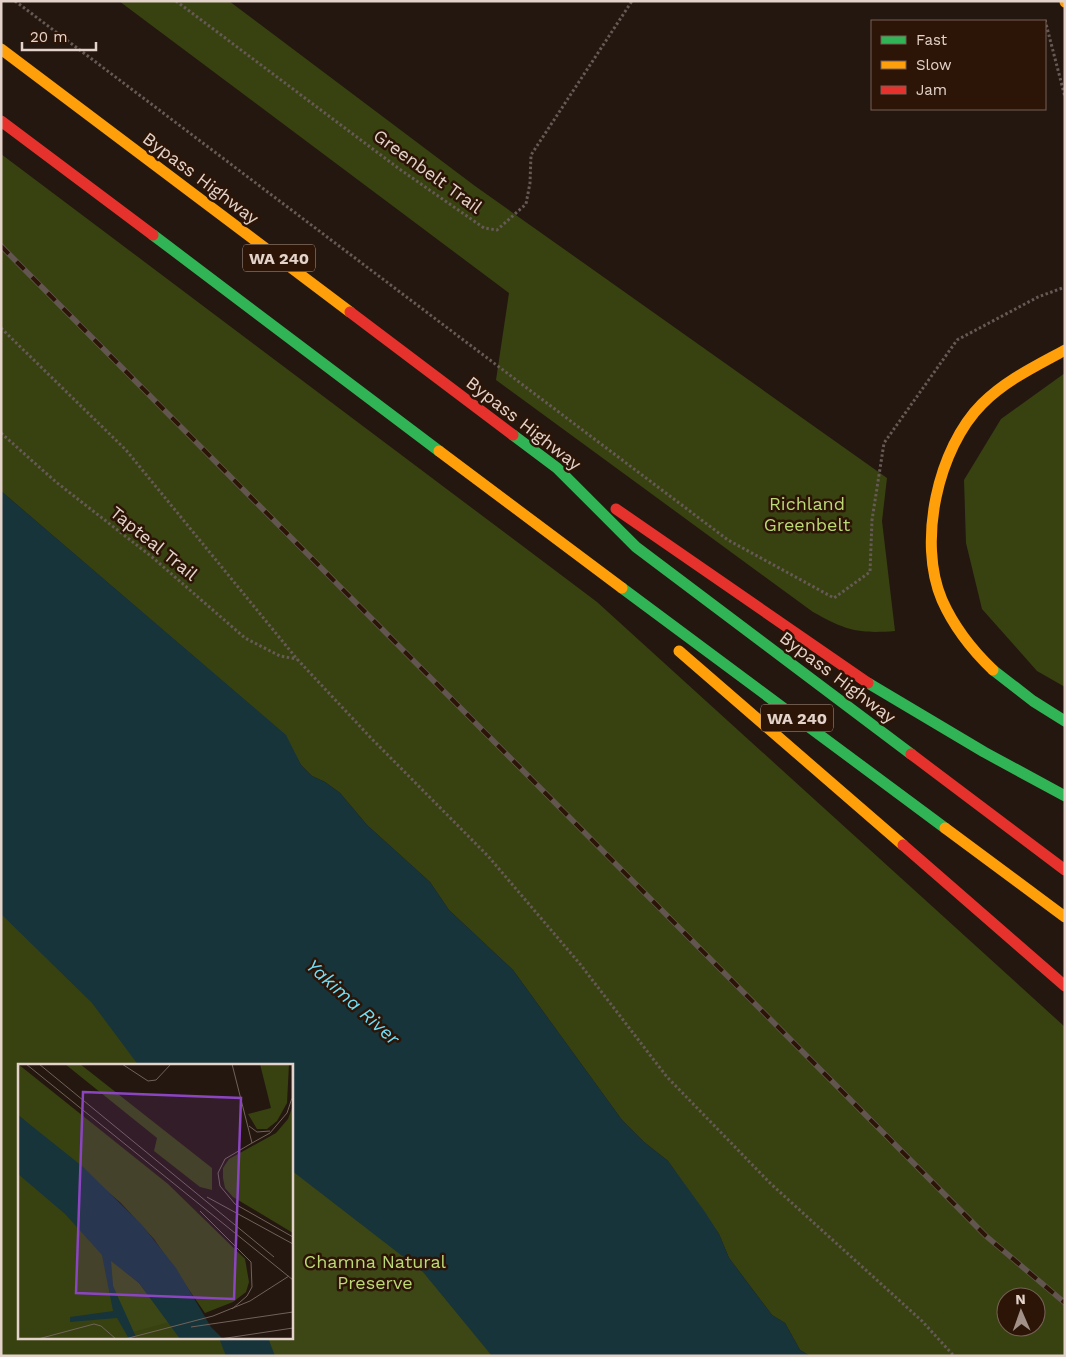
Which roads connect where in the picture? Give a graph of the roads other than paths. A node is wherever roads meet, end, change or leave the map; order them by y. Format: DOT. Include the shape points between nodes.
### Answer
graph roads {
  1 [pos="1,49"];
  2 [pos="1,121"];
  3 [pos="1065,350"];
  4 [pos="557,468"];
  5 [pos="530,520"];
  6 [pos="641,617"];
  7 [pos="670,643"];
  8 [pos="1065,721"];
  9 [pos="1065,796"];
  10 [pos="1065,870"];
  11 [pos="1065,917"];
  12 [pos="1065,986"];
  1 -- 4 [label="highway, Bypass Highway / WA 240"];
  2 -- 5 [label="highway, WA 240"];
  3 -- 8 [label="highway" via="1021,374 991,395 972,415 956,440 942,472 932,512 930,539 943,603 964,641 994,674"];
  4 -- 9 [label="highway, WA 240" via="861,679"];
  4 -- 10 [label="highway, Bypass Highway" via="636,547"];
  5 -- 6 [label="highway"];
  5 -- 11 [label="highway, WA 240"];
  7 -- 12 [label="highway"];
}
